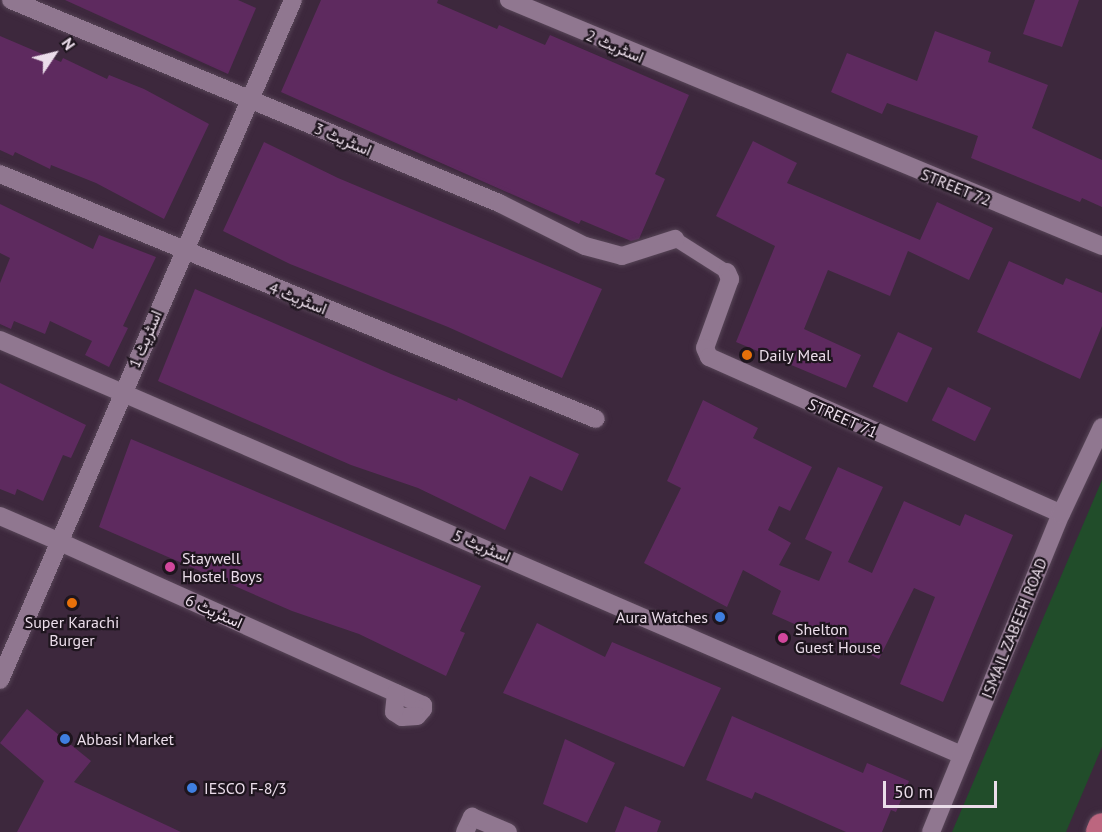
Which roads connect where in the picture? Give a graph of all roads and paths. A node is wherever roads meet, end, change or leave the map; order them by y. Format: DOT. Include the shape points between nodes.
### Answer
graph roads {
  1 [pos="12,0"];
  2 [pos="293,0"];
  3 [pos="508,0"];
  4 [pos="250,100"];
  5 [pos="809,128"];
  6 [pos="0,174"];
  7 [pos="675,239"];
  8 [pos="1102,246"];
  9 [pos="182,251"];
  10 [pos="727,272"];
  11 [pos="0,340"];
  12 [pos="123,390"];
  13 [pos="596,419"];
  14 [pos="1102,427"];
  15 [pos="1061,514"];
  16 [pos="0,516"];
  17 [pos="60,542"];
  18 [pos="0,680"];
  19 [pos="396,693"];
  20 [pos="962,754"];
  21 [pos="1102,827"];
  22 [pos="498,830"];
  23 [pos="465,832"];
  24 [pos="931,832"];
  25 [pos="1100,832"];
  1 -- 4 [label="street, اسٹریٹ 3"];
  2 -- 4 [label="street, اسٹریٹ 1"];
  3 -- 5 [label="street, اسٹریٹ 2"];
  4 -- 7 [label="street, اسٹریٹ 3" via="499,203 585,246 622,256"];
  4 -- 9 [label="street, اسٹریٹ 1"];
  5 -- 8 [label="street, STREET 72"];
  6 -- 9 [label="street, اسٹریٹ 4"];
  7 -- 10 [label="street"];
  9 -- 12 [label="street, اسٹریٹ 1"];
  9 -- 13 [label="street, اسٹریٹ 4"];
  10 -- 15 [label="street, STREET 71" via="730,279 708,332 705,348 709,357"];
  11 -- 12 [label="street, اسٹریٹ 5"];
  12 -- 17 [label="street, اسٹریٹ 1"];
  12 -- 20 [label="street, اسٹریٹ 5"];
  14 -- 15 [label="street, ISMAIL ZABEEH ROAD"];
  15 -- 20 [label="street, ISMAIL ZABEEH ROAD"];
  16 -- 17 [label="street, اسٹریٹ 6"];
  17 -- 18 [label="street, اسٹریٹ 1"];
  17 -- 19 [label="street, اسٹریٹ 6"];
  20 -- 24 [label="street, ISMAIL ZABEEH ROAD"];
  21 -- 25 [label="main road"];
  22 -- 23 [label="street" via="472,817"];
}
